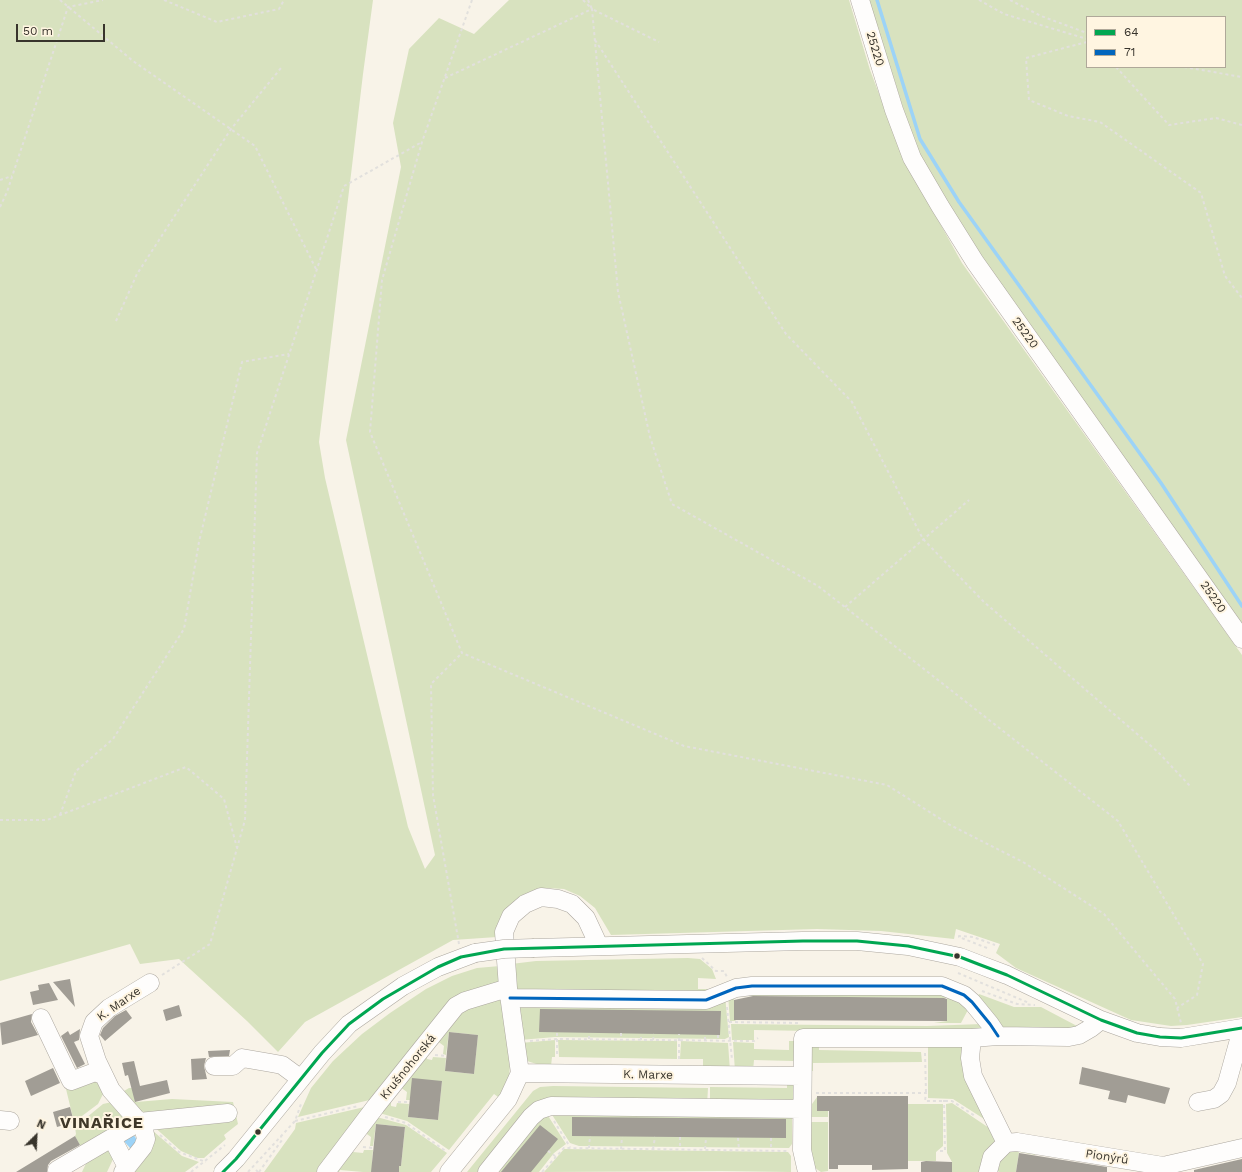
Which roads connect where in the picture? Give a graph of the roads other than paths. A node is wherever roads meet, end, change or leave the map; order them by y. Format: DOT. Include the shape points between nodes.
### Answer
graph roads {
  1 [pos="860,0"];
  2 [pos="1242,639"];
  3 [pos="599,946"];
  4 [pos="150,983"];
  5 [pos="509,993"];
  6 [pos="42,1018"];
  7 [pos="1101,1020"];
  8 [pos="1242,1028"];
  9 [pos="998,1036"];
  10 [pos="972,1038"];
  11 [pos="214,1066"];
  12 [pos="520,1073"];
  13 [pos="103,1075"];
  14 [pos="301,1079"];
  15 [pos="802,1093"];
  16 [pos="1198,1102"];
  17 [pos="228,1112"];
  18 [pos="142,1121"];
  19 [pos="112,1138"];
  20 [pos="1006,1143"];
  21 [pos="1242,1148"];
  22 [pos="454,1166"];
  23 [pos="57,1170"];
  24 [pos="125,1170"];
  25 [pos="803,1170"];
  26 [pos="223,1172"];
  27 [pos="326,1172"];
  28 [pos="487,1172"];
  29 [pos="988,1172"];
  1 -- 2 [label="street, 25220" via="894,110 912,158 940,206 975,262"];
  3 -- 5 [label="street" via="586,918 572,904 558,899 541,898 525,904 511,916 504,932"];
  3 -- 7 [label="street" via="803,940 857,941 908,946 960,957 1007,975"];
  3 -- 14 [label="street, bridge" via="504,949 468,955 438,967 377,1003 349,1024"];
  4 -- 13 [label="street, K. Marxe" via="109,1008 94,1022 89,1036"];
  5 -- 9 [label="street, Krušnohorská" via="706,1000 729,990 752,986 942,986 964,995 972,1002"];
  5 -- 12 [label="street"];
  5 -- 27 [label="street, Krušnohorská" via="465,1001 456,1006"];
  6 -- 13 [label="street" via="70,1081 95,1072"];
  7 -- 8 [label="street" via="1160,1037 1182,1038"];
  7 -- 9 [label="street" via="1079,1035 1069,1037"];
  8 -- 16 [label="street" via="1227,1083 1221,1094 1214,1099"];
  9 -- 10 [label="street"];
  10 -- 15 [label="street" via="803,1038"];
  10 -- 20 [label="street" via="970,1058 973,1076"];
  11 -- 14 [label="street" via="233,1066 242,1058 282,1065"];
  12 -- 15 [label="street, K. Marxe"];
  12 -- 22 [label="street" via="508,1099"];
  13 -- 18 [label="street, K. Marxe" via="111,1090"];
  14 -- 26 [label="street"];
  15 -- 25 [label="street"];
  15 -- 28 [label="street" via="551,1106 539,1110 531,1117"];
  17 -- 18 [label="street"];
  18 -- 19 [label="street"];
  18 -- 24 [label="street, K. Marxe" via="146,1139"];
  19 -- 23 [label="street"];
  19 -- 24 [label="street"];
  20 -- 21 [label="street, Pionýrů" via="1017,1142 1163,1166"];
  20 -- 29 [label="street" via="992,1157"];
}
